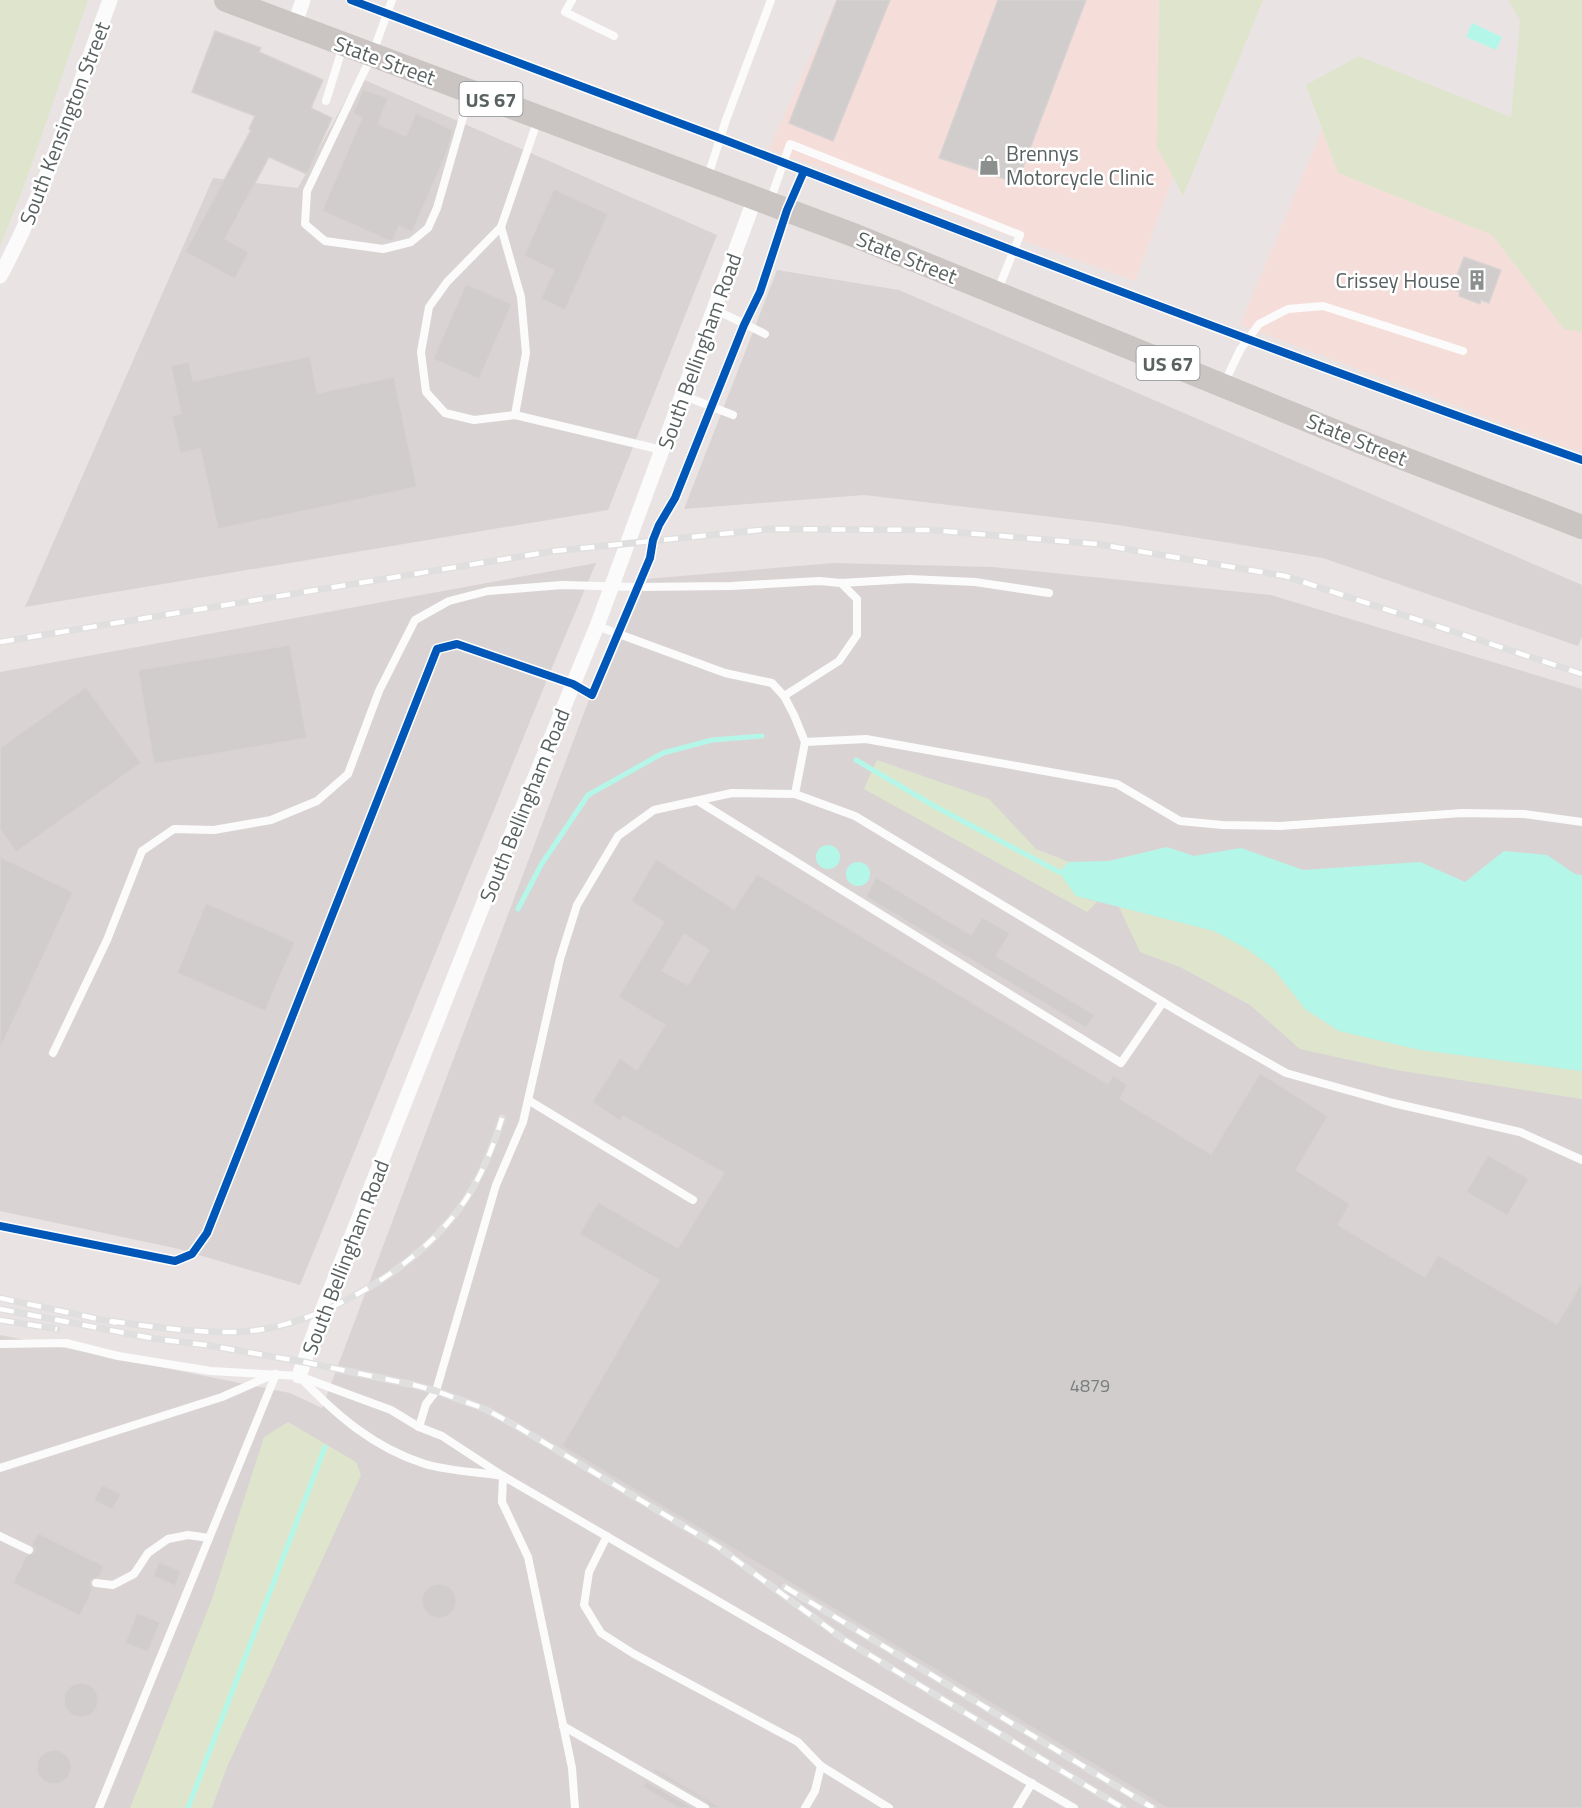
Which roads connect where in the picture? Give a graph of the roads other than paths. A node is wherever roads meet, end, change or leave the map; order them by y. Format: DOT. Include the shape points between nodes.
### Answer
graph roads {
  1 [pos="110,0"];
  2 [pos="226,0"];
  3 [pos="303,0"];
  4 [pos="392,0"];
  5 [pos="572,0"];
  6 [pos="771,0"];
  7 [pos="294,26"];
  8 [pos="614,36"];
  9 [pos="344,45"];
  10 [pos="372,55"];
  11 [pos="471,92"];
  12 [pos="326,101"];
  13 [pos="539,117"];
  14 [pos="706,180"];
  15 [pos="762,201"];
  16 [pos="501,227"];
  17 [pos="0,276"];
  18 [pos="996,293"];
  19 [pos="714,309"];
  20 [pos="765,334"];
  21 [pos="1463,351"];
  22 [pos="1224,386"];
  23 [pos="682,395"];
  24 [pos="514,415"];
  25 [pos="733,415"];
  26 [pos="662,450"];
  27 [pos="1582,527"];
  28 [pos="841,583"];
  29 [pos="612,585"];
  30 [pos="1049,593"];
  31 [pos="597,626"];
  32 [pos="784,696"];
  33 [pos="805,742"];
  34 [pos="795,794"];
  35 [pos="698,801"];
  36 [pos="1582,822"];
  37 [pos="1163,1002"];
  38 [pos="53,1053"];
  39 [pos="528,1100"];
  40 [pos="1582,1160"];
  41 [pos="693,1200"];
  42 [pos="0,1344"];
  43 [pos="276,1374"];
  44 [pos="299,1376"];
  45 [pos="419,1427"];
  46 [pos="0,1468"];
  47 [pos="503,1476"];
  48 [pos="0,1536"];
  49 [pos="607,1536"];
  50 [pos="209,1538"];
  51 [pos="29,1550"];
  52 [pos="96,1583"];
  53 [pos="563,1726"];
  54 [pos="821,1766"];
  55 [pos="1032,1784"];
  56 [pos="99,1808"];
  57 [pos="575,1808"];
  58 [pos="705,1808"];
  59 [pos="805,1808"];
  60 [pos="889,1808"];
  61 [pos="1017,1808"];
  62 [pos="1074,1808"];
  1 -- 17 [label="street, South Kensington Street" via="21,237"];
  2 -- 7 [label="main road, State Street / US 67"];
  3 -- 7 [label="street"];
  4 -- 10 [label="lane"];
  5 -- 8 [label="lane" via="565,12"];
  6 -- 14 [label="lane"];
  7 -- 9 [label="main road, State Street / US 67"];
  9 -- 10 [label="main road, State Street / US 67"];
  9 -- 12 [label="lane"];
  10 -- 11 [label="main road, State Street / US 67"];
  10 -- 11 [label="lane" via="307,191 304,224 325,241 383,249 411,242 428,228 438,208"];
  11 -- 13 [label="main road, State Street / US 67"];
  13 -- 14 [label="main road, State Street / US 67"];
  13 -- 16 [label="lane"];
  14 -- 15 [label="main road, State Street / US 67"];
  15 -- 18 [label="main road, State Street / US 67"];
  15 -- 18 [label="lane" via="790,144 1020,236"];
  15 -- 19 [label="street, South Bellingham Road"];
  16 -- 24 [label="lane" via="522,297 526,352"];
  16 -- 24 [label="lane" via="447,282 429,307 421,352 426,392 445,413 474,420"];
  18 -- 22 [label="main road, State Street / US 67"];
  19 -- 20 [label="lane"];
  19 -- 23 [label="street, South Bellingham Road"];
  21 -- 22 [label="lane" via="1323,306 1288,309 1259,324 1240,350"];
  22 -- 27 [label="main road, State Street / US 67"];
  23 -- 25 [label="lane"];
  23 -- 26 [label="street, South Bellingham Road"];
  24 -- 26 [label="lane"];
  26 -- 29 [label="street, South Bellingham Road"];
  28 -- 29 [label="lane" via="819,580 731,586"];
  28 -- 30 [label="lane" via="909,579 975,582"];
  28 -- 32 [label="lane" via="858,599 857,635 838,661"];
  29 -- 31 [label="street, South Bellingham Road"];
  29 -- 38 [label="lane" via="488,591 449,601 414,620 379,691 348,774 317,801 270,820 214,830 174,829 141,851 107,940"];
  31 -- 32 [label="lane" via="725,673 772,683"];
  31 -- 44 [label="street, South Bellingham Road" via="492,882"];
  32 -- 33 [label="lane"];
  33 -- 34 [label="lane"];
  33 -- 36 [label="lane" via="866,739 1117,784 1180,821 1280,826 1462,813 1524,814"];
  34 -- 35 [label="lane" via="732,793"];
  34 -- 37 [label="lane" via="855,816"];
  35 -- 37 [label="lane" via="1121,1063"];
  35 -- 39 [label="lane" via="654,810 618,837 577,905 560,959"];
  37 -- 40 [label="lane" via="1286,1073 1393,1103 1521,1132"];
  39 -- 41 [label="lane"];
  39 -- 45 [label="lane" via="523,1122 496,1185 436,1391 426,1404"];
  42 -- 43 [label="lane" via="66,1343 211,1371"];
  43 -- 44 [label="lane"];
  43 -- 46 [label="lane" via="222,1397"];
  43 -- 50 [label="lane"];
  44 -- 45 [label="lane" via="391,1410"];
  44 -- 47 [label="lane" via="331,1409 371,1440 425,1464"];
  45 -- 47 [label="lane" via="442,1436"];
  47 -- 49 [label="lane"];
  47 -- 53 [label="lane" via="502,1502 528,1557"];
  48 -- 51 [label="lane"];
  49 -- 54 [label="lane" via="589,1572 585,1605 601,1633 798,1742"];
  49 -- 55 [label="lane"];
  50 -- 52 [label="lane" via="188,1535 168,1539 148,1552 134,1574 113,1585"];
  50 -- 56 [label="lane"];
  53 -- 57 [label="lane"];
  53 -- 58 [label="lane"];
  54 -- 59 [label="lane" via="815,1791"];
  54 -- 60 [label="lane"];
  55 -- 61 [label="lane"];
  55 -- 62 [label="lane"];
}
